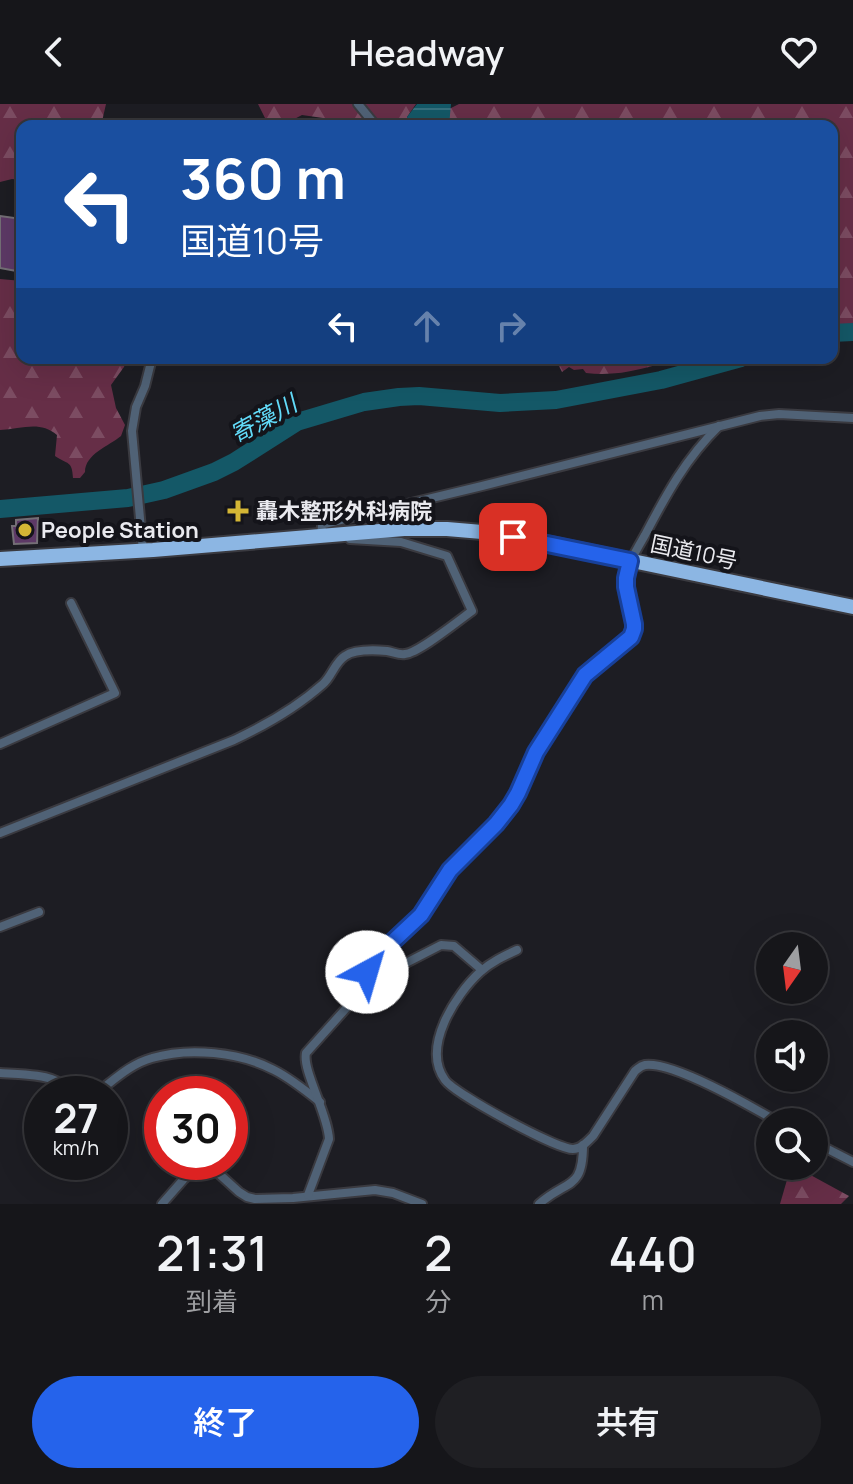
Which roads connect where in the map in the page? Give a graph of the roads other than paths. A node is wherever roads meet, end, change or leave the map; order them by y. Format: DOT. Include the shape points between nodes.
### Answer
graph roads {
  1 [pos="358,104"];
  2 [pos="371,120"];
  3 [pos="150,364"];
  4 [pos="853,418"];
  5 [pos="719,426"];
  6 [pos="321,536"];
  7 [pos="143,551"];
  8 [pos="0,559"];
  9 [pos="630,561"];
  10 [pos="71,603"];
  11 [pos="853,607"];
  12 [pos="0,744"];
  13 [pos="0,833"];
  14 [pos="39,912"];
  15 [pos="0,927"];
  16 [pos="517,950"];
  17 [pos="482,970"];
  18 [pos="365,981"];
  19 [pos="0,1073"];
  20 [pos="31,1076"];
  21 [pos="118,1076"];
  22 [pos="320,1102"];
  23 [pos="756,1109"];
  24 [pos="583,1145"];
  25 [pos="828,1149"];
  26 [pos="853,1162"];
  27 [pos="183,1180"];
  28 [pos="226,1180"];
  29 [pos="308,1195"];
  30 [pos="162,1204"];
  31 [pos="422,1204"];
  32 [pos="539,1204"];
  1 -- 2 [label="street"];
  3 -- 7 [label="street" via="134,413 132,439"];
  4 -- 5 [label="street" via="779,414"];
  5 -- 6 [label="street" via="324,524"];
  5 -- 9 [label="street" via="678,476"];
  6 -- 7 [label="highway, 国道10号"];
  6 -- 9 [label="highway, 国道10号" via="465,530"];
  6 -- 13 [label="street" via="401,542 447,556 472,611 407,654 343,656 318,688 245,735"];
  7 -- 8 [label="highway, 国道10号"];
  9 -- 11 [label="highway, 国道10号"];
  9 -- 18 [label="street" via="626,587 634,624 631,637 585,675 536,752 511,805 450,870 421,915 373,960"];
  10 -- 12 [label="street" via="115,693"];
  14 -- 15 [label="street"];
  16 -- 17 [label="street"];
  17 -- 18 [label="street" via="454,946 441,945"];
  17 -- 24 [label="street" via="440,1030 437,1061 445,1081 557,1145"];
  18 -- 22 [label="street" via="305,1057"];
  19 -- 20 [label="street"];
  21 -- 22 [label="street" via="151,1058 190,1053 233,1056 270,1068"];
  22 -- 29 [label="street" via="329,1139"];
  23 -- 24 [label="street" via="671,1070 641,1066"];
  24 -- 32 [label="street" via="576,1179"];
  25 -- 26 [label="street"];
  27 -- 30 [label="street"];
  28 -- 29 [label="street" via="247,1197"];
  29 -- 31 [label="street" via="375,1190"];
}
